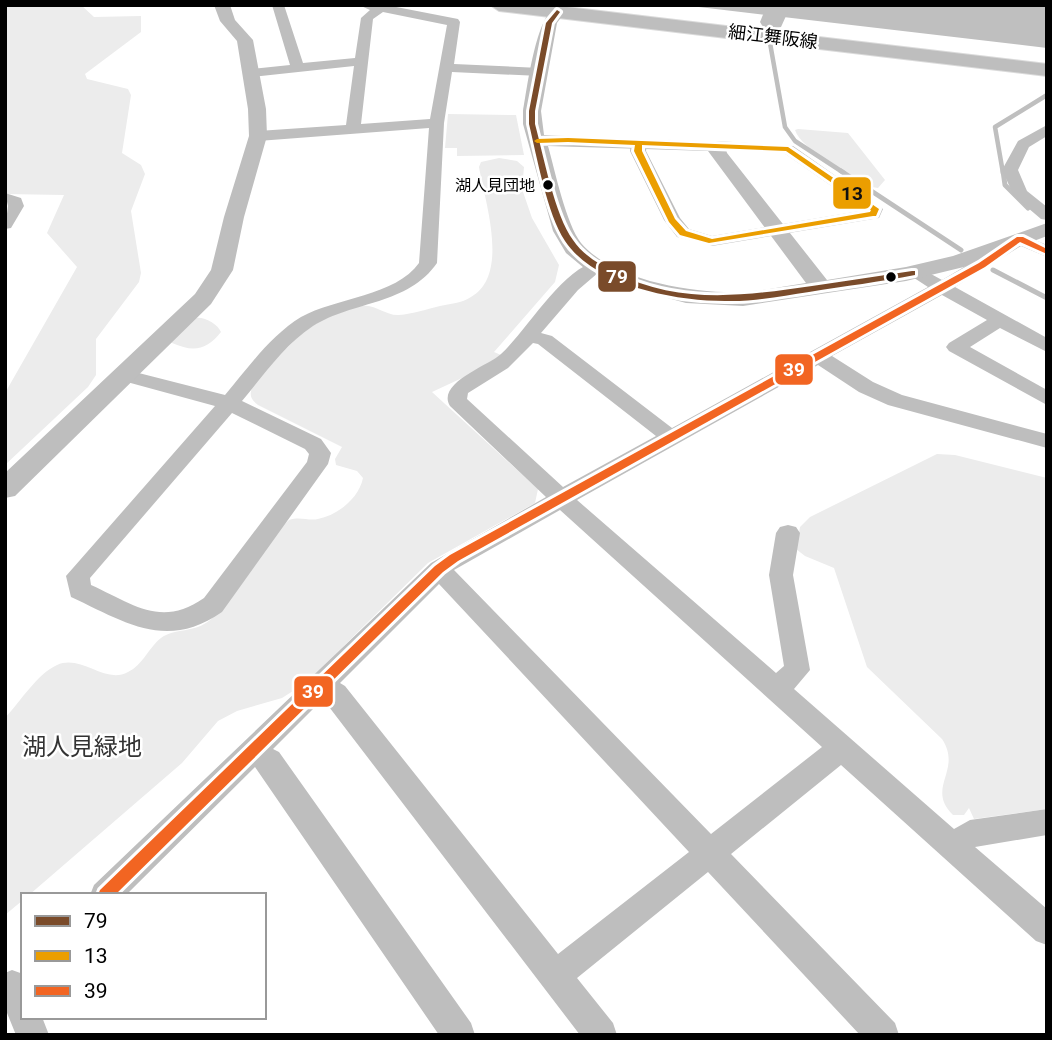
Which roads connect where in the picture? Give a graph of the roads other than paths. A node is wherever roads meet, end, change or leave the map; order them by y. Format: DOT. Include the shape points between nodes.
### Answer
graph roads {
  1 [pos="222,5"];
  2 [pos="278,5"];
  3 [pos="499,5"];
  4 [pos="373,7"];
  5 [pos="557,12"];
  6 [pos="361,61"];
  7 [pos="298,68"];
  8 [pos="446,68"];
  9 [pos="1047,70"];
  10 [pos="540,72"];
  11 [pos="251,73"];
  12 [pos="437,123"];
  13 [pos="353,129"];
  14 [pos="1047,129"];
  15 [pos="258,136"];
  16 [pos="537,141"];
  17 [pos="639,143"];
  18 [pos="717,146"];
  19 [pos="5,198"];
  20 [pos="1047,215"];
  21 [pos="5,224"];
  22 [pos="1047,229"];
  23 [pos="777,231"];
  24 [pos="1020,239"];
  25 [pos="1047,253"];
  26 [pos="597,266"];
  27 [pos="914,272"];
  28 [pos="821,287"];
  29 [pos="941,287"];
  30 [pos="1000,320"];
  31 [pos="529,335"];
  32 [pos="1047,346"];
  33 [pos="818,356"];
  34 [pos="123,375"];
  35 [pos="1047,399"];
  36 [pos="229,403"];
  37 [pos="671,438"];
  38 [pos="1047,441"];
  39 [pos="5,489"];
  40 [pos="562,499"];
  41 [pos="788,533"];
  42 [pos="439,569"];
  43 [pos="321,684"];
  44 [pos="776,689"];
  45 [pos="842,748"];
  46 [pos="254,750"];
  47 [pos="1047,822"];
  48 [pos="954,848"];
  49 [pos="710,853"];
  50 [pos="107,893"];
  51 [pos="1047,930"];
  52 [pos="555,976"];
  53 [pos="26,1019"];
  54 [pos="33,1035"];
  55 [pos="459,1035"];
  56 [pos="601,1035"];
  57 [pos="883,1035"];
  1 -- 11 [label="street" via="228,21 245,40"];
  2 -- 7 [label="street"];
  3 -- 5 [label="main road, 細江舞阪線"];
  4 -- 6 [label="street"];
  4 -- 8 [label="street" via="454,22"];
  5 -- 9 [label="main road, 細江舞阪線"];
  5 -- 10 [label="street" via="549,23"];
  6 -- 7 [label="street"];
  6 -- 13 [label="street"];
  7 -- 11 [label="street"];
  8 -- 10 [label="street"];
  8 -- 12 [label="street"];
  10 -- 16 [label="street" via="532,117"];
  11 -- 15 [label="street"];
  12 -- 13 [label="street"];
  12 -- 36 [label="street" via="424,271 404,285 320,315 296,329"];
  13 -- 15 [label="street"];
  14 -- 20 [label="street" via="1023,144 1010,170 1020,193"];
  15 -- 34 [label="street" via="218,279"];
  16 -- 17 [label="street"];
  16 -- 26 [label="street" via="563,231 574,248"];
  17 -- 18 [label="street"];
  17 -- 23 [label="street" via="638,151 683,233 712,241"];
  18 -- 23 [label="street" via="718,155"];
  18 -- 23 [label="street" via="788,149 875,209 873,214"];
  19 -- 21 [label="street" via="16,205"];
  22 -- 24 [label="street"];
  23 -- 28 [label="street"];
  24 -- 25 [label="street"];
  24 -- 27 [label="street"];
  24 -- 29 [label="street"];
  26 -- 28 [label="street" via="632,282 705,298 743,299"];
  26 -- 31 [label="street" via="580,276"];
  27 -- 28 [label="street"];
  27 -- 29 [label="street"];
  29 -- 30 [label="street"];
  29 -- 33 [label="street"];
  30 -- 32 [label="street"];
  30 -- 35 [label="street" via="956,347"];
  31 -- 37 [label="street" via="545,340"];
  31 -- 40 [label="street" via="503,363 466,383 458,391 457,401"];
  33 -- 37 [label="street"];
  33 -- 38 [label="street" via="895,400"];
  34 -- 36 [label="street"];
  34 -- 39 [label="street"];
  36 -- 36 [label="street" via="78,576 80,590 168,625 201,616 213,605 317,464 320,453 313,444"];
  37 -- 40 [label="street"];
  40 -- 42 [label="street"];
  40 -- 44 [label="street"];
  41 -- 44 [label="street" via="781,575 797,670"];
  42 -- 43 [label="street"];
  42 -- 49 [label="street"];
  43 -- 46 [label="street"];
  43 -- 52 [label="street" via="336,694"];
  44 -- 45 [label="street"];
  45 -- 48 [label="street"];
  45 -- 49 [label="street"];
  46 -- 50 [label="street"];
  46 -- 55 [label="street" via="269,761"];
  47 -- 48 [label="street" via="970,833"];
  48 -- 51 [label="street"];
  49 -- 52 [label="street"];
  49 -- 57 [label="street"];
  52 -- 56 [label="street"];
  53 -- 54 [label="street"];
}
